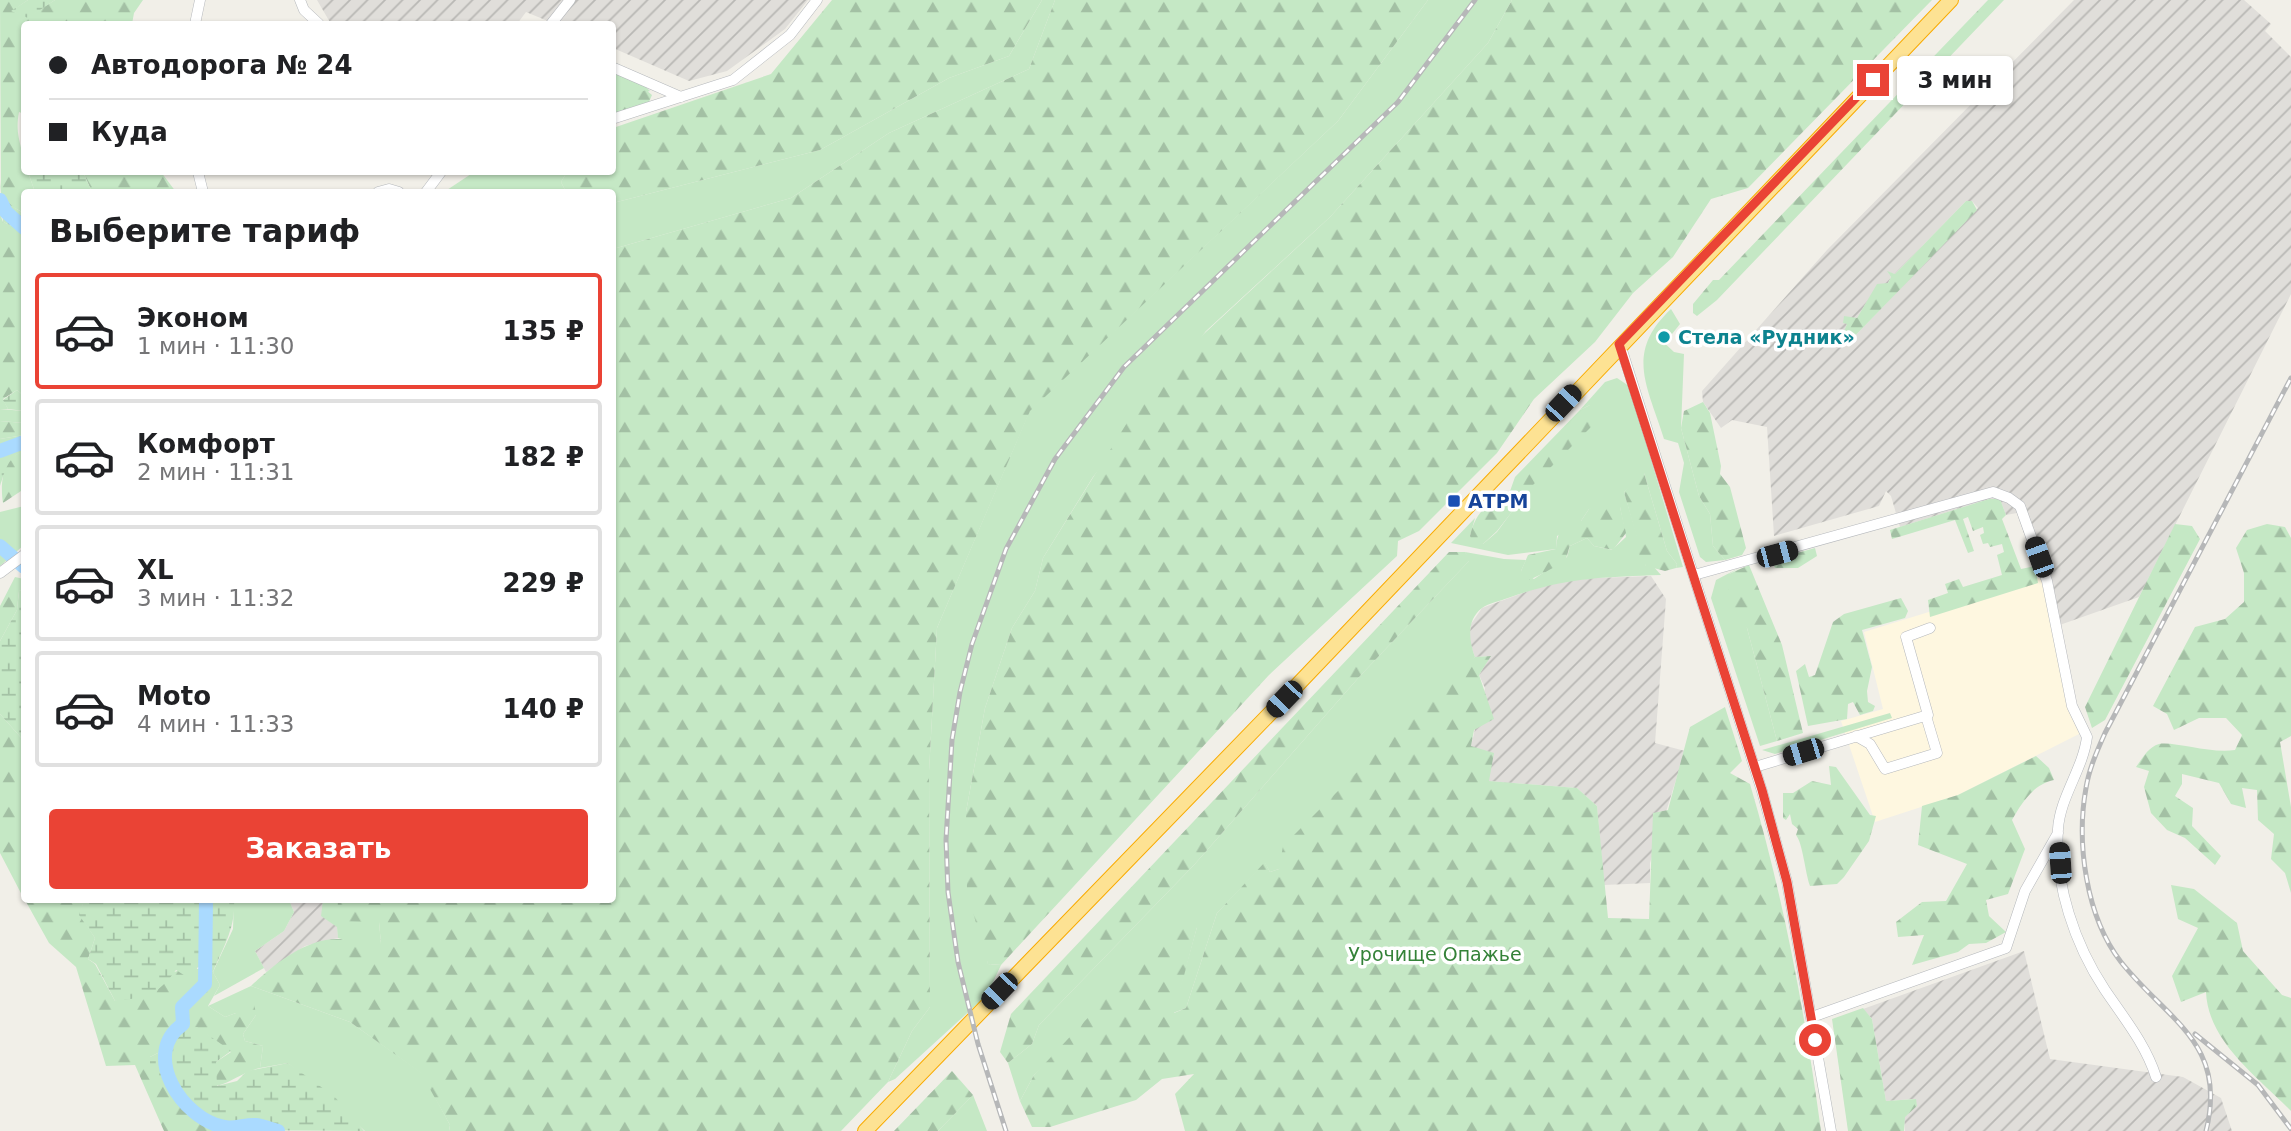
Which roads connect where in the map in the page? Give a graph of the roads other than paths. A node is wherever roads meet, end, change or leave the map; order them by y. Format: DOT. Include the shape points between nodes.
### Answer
graph roads {
  1 [pos="200,0"];
  2 [pos="300,0"];
  3 [pos="570,0"];
  4 [pos="817,0"];
  5 [pos="1951,0"];
  6 [pos="196,21"];
  7 [pos="316,21"];
  8 [pos="553,21"];
  9 [pos="616,69"];
  10 [pos="681,97"];
  11 [pos="616,118"];
  12 [pos="1619,344"];
  13 [pos="21,557"];
  14 [pos="0,573"];
  15 [pos="1694,575"];
  16 [pos="1930,628"];
  17 [pos="1926,716"];
  18 [pos="1856,736"];
  19 [pos="1755,766"];
  20 [pos="2057,833"];
  21 [pos="1812,1017"];
  22 [pos="2156,1077"];
  23 [pos="865,1131"];
  24 [pos="1830,1131"];
  1 -- 6 [label="street"];
  2 -- 7 [label="street"];
  3 -- 8 [label="street"];
  4 -- 10 [label="street" via="790,35 733,80"];
  5 -- 12 [label="highway"];
  9 -- 10 [label="street"];
  10 -- 11 [label="street"];
  12 -- 15 [label="street"];
  12 -- 23 [label="highway" via="1284,699"];
  13 -- 14 [label="street"];
  15 -- 19 [label="street"];
  15 -- 20 [label="street" via="1971,497 1993,492 2009,498 2020,506 2048,581 2072,706 2087,737"];
  16 -- 17 [label="street" via="1906,638"];
  17 -- 18 [label="street"];
  17 -- 18 [label="street" via="1937,753 1898,765 1885,768 1870,744"];
  18 -- 19 [label="street"];
  19 -- 21 [label="street" via="1787,882"];
  20 -- 21 [label="street" via="2025,891 2006,948"];
  20 -- 22 [label="street" via="2077,939 2150,1058"];
  21 -- 24 [label="street"];
}
